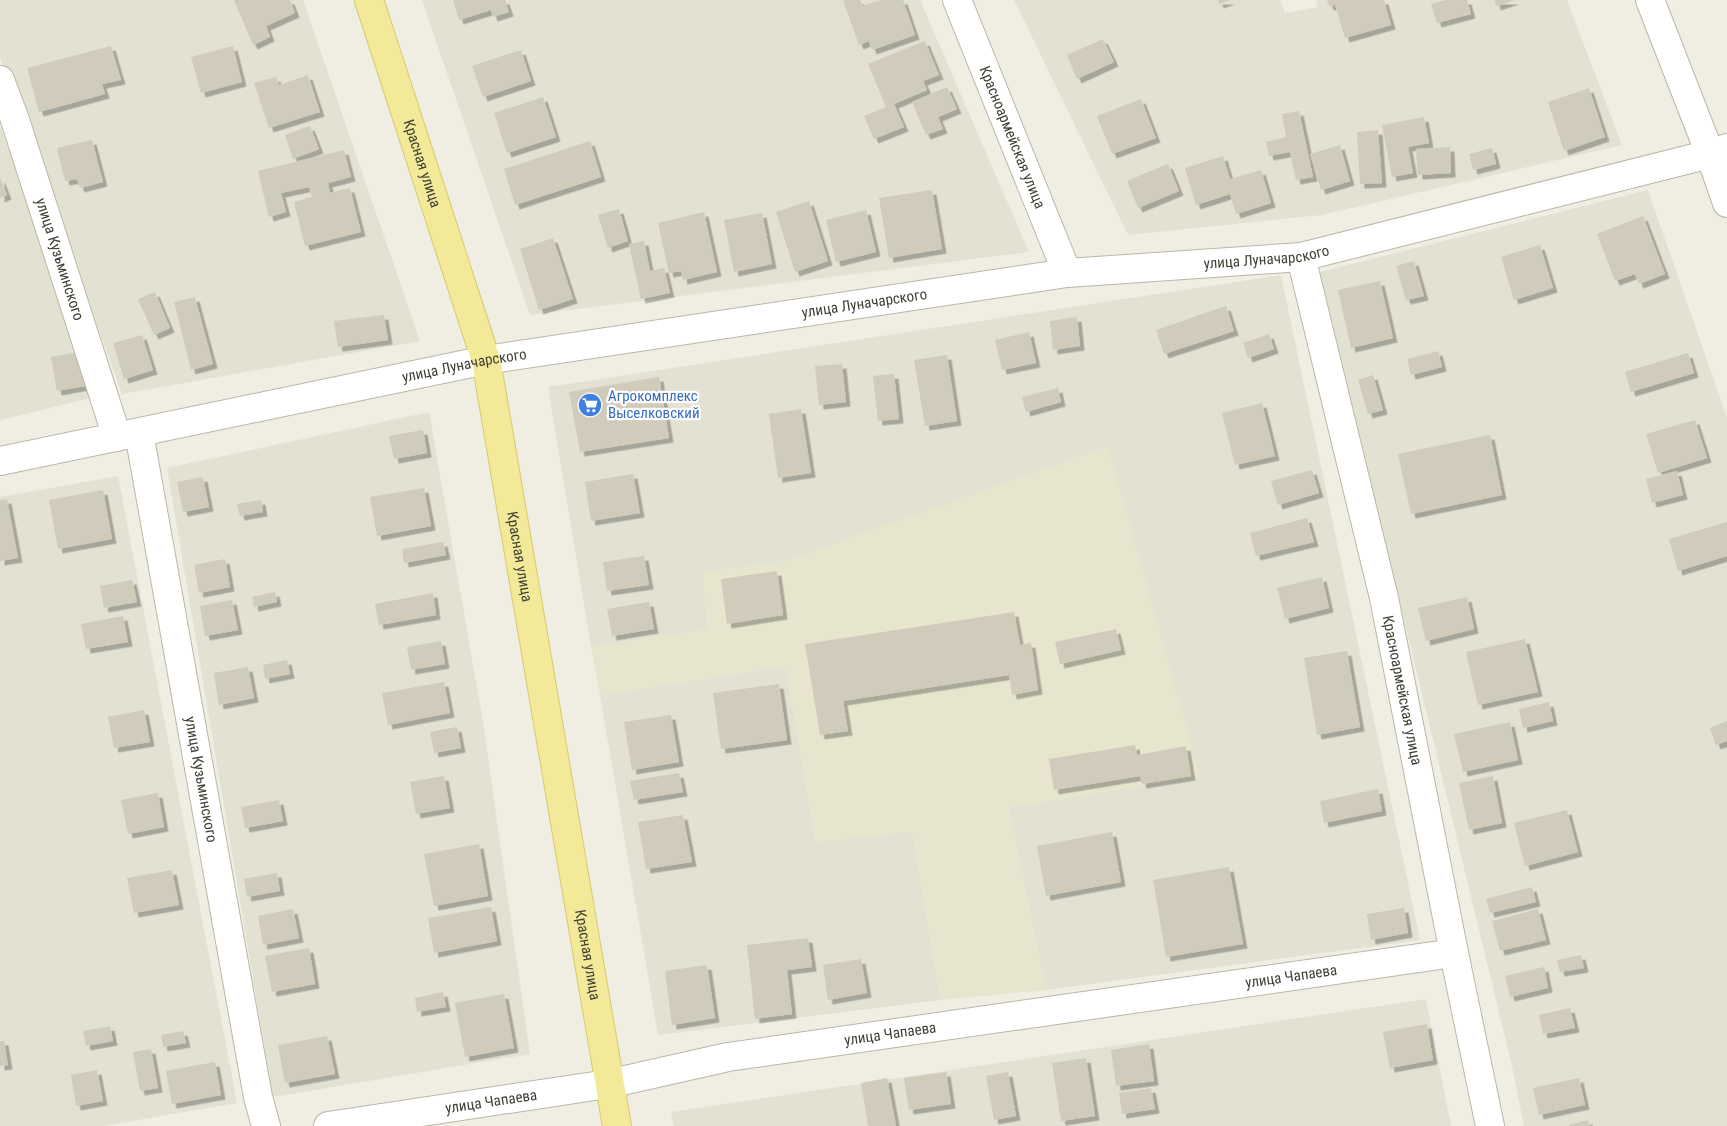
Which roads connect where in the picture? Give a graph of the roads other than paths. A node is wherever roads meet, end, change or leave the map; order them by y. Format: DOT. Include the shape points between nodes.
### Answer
graph roads {
  1 [pos="369,0"];
  2 [pos="957,0"];
  3 [pos="1650,0"];
  4 [pos="0,80"];
  5 [pos="1719,151"];
  6 [pos="1727,203"];
  7 [pos="1301,257"];
  8 [pos="1067,273"];
  9 [pos="486,360"];
  10 [pos="128,435"];
  11 [pos="0,461"];
  12 [pos="1454,953"];
  13 [pos="608,1084"];
  14 [pos="266,1126"];
  15 [pos="328,1126"];
  16 [pos="617,1126"];
  17 [pos="1490,1126"];
  1 -- 9 [label="main road, Красная улица"];
  2 -- 8 [label="street, Красноармейская улица"];
  3 -- 5 [label="street"];
  4 -- 10 [label="street, улица Кузьминского"];
  5 -- 6 [label="street"];
  5 -- 7 [label="street, улица Луначарского"];
  7 -- 8 [label="street, улица Луначарского"];
  7 -- 12 [label="street, Красноармейская улица" via="1384,598"];
  8 -- 9 [label="street, улица Луначарского"];
  9 -- 10 [label="street, улица Луначарского"];
  9 -- 13 [label="main road, Красная улица"];
  10 -- 11 [label="street, улица Луначарского"];
  10 -- 14 [label="street, улица Кузьминского"];
  12 -- 13 [label="street, улица Чапаева" via="728,1057"];
  12 -- 17 [label="street, Красноармейская улица"];
  13 -- 15 [label="street, улица Чапаева"];
  13 -- 16 [label="main road, Красная улица"];
}
